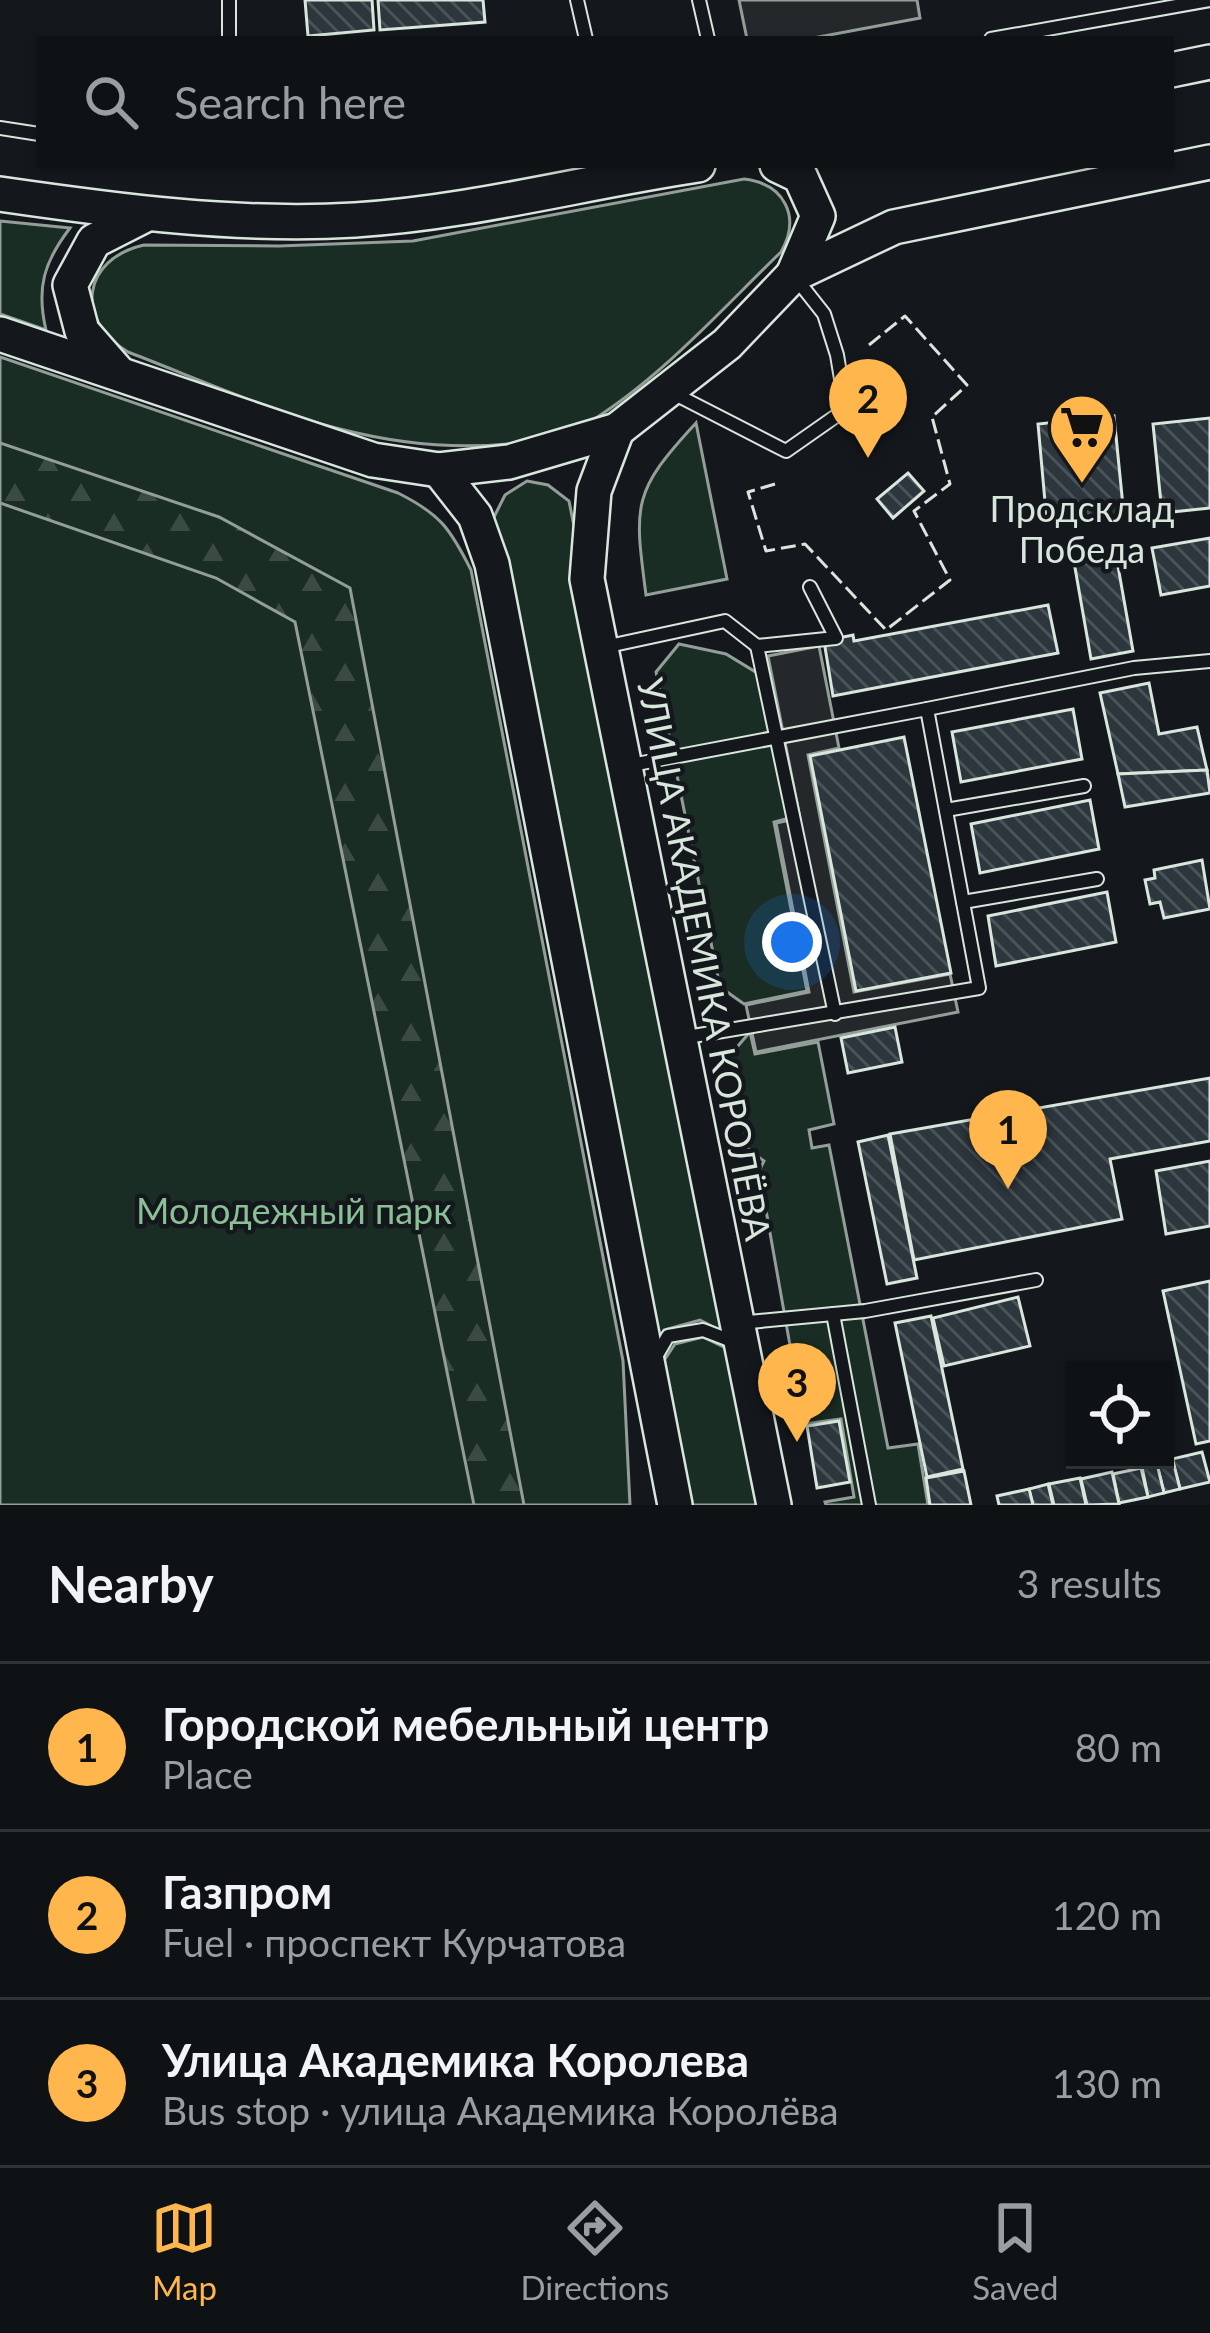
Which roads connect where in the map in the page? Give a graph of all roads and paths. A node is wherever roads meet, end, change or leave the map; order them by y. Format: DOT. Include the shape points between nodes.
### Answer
graph roads {
  1 [pos="229,0"];
  2 [pos="577,0"];
  3 [pos="699,0"];
  4 [pos="1210,0"];
  5 [pos="229,36"];
  6 [pos="585,36"];
  7 [pos="707,36"];
  8 [pos="1008,36"];
  9 [pos="1210,62"];
  10 [pos="1174,69"];
  11 [pos="0,128"];
  12 [pos="36,134"];
  13 [pos="1210,162"];
  14 [pos="654,168"];
  15 [pos="783,168"];
  16 [pos="610,171"];
  17 [pos="0,194"];
  18 [pos="145,215"];
  19 [pos="793,275"];
  20 [pos="0,334"];
  21 [pos="121,375"];
  22 [pos="668,391"];
  23 [pos="617,430"];
  24 [pos="439,470"];
  25 [pos="809,587"];
  26 [pos="757,646"];
  27 [pos="603,647"];
  28 [pos="1210,661"];
  29 [pos="926,709"];
  30 [pos="776,737"];
  31 [pos="626,766"];
  32 [pos="1084,785"];
  33 [pos="946,810"];
  34 [pos="1097,879"];
  35 [pos="963,902"];
  36 [pos="835,1014"];
  37 [pos="680,1038"];
  38 [pos="1036,1280"];
  39 [pos="833,1314"];
  40 [pos="741,1334"];
  41 [pos="649,1370"];
  42 [pos="675,1505"];
  43 [pos="774,1505"];
  44 [pos="869,1505"];
  1 -- 5 [label="lane"];
  2 -- 6 [label="lane"];
  3 -- 7 [label="lane"];
  4 -- 8 [label="lane"];
  9 -- 10 [label="main road"];
  11 -- 12 [label="lane"];
  13 -- 19 [label="main road" via="894,227"];
  14 -- 16 [label="main road"];
  15 -- 19 [label="main road" via="800,176 818,217"];
  16 -- 18 [label="main road" via="358,220"];
  17 -- 18 [label="main road"];
  18 -- 21 [label="main road" via="94,241 70,285 82,331"];
  19 -- 22 [label="main road"];
  19 -- 22 [label="lane" via="824,314 847,409 786,451"];
  20 -- 21 [label="main road"];
  21 -- 24 [label="main road" via="373,460"];
  22 -- 23 [label="main road"];
  23 -- 24 [label="main road" via="509,461"];
  23 -- 27 [label="main road, УЛИЦА АКАДЕМИКА КОРОЛЁВА" via="594,491 587,579"];
  24 -- 41 [label="main road" via="475,516 492,564"];
  25 -- 26 [label="lane" via="836,638"];
  26 -- 27 [label="lane" via="725,621"];
  26 -- 30 [label="lane"];
  27 -- 31 [label="main road, УЛИЦА АКАДЕМИКА КОРОЛЁВА"];
  28 -- 29 [label="lane"];
  29 -- 30 [label="lane"];
  29 -- 33 [label="lane"];
  30 -- 31 [label="lane"];
  30 -- 36 [label="lane"];
  31 -- 37 [label="main road, УЛИЦА АКАДЕМИКА КОРОЛЁВА"];
  32 -- 33 [label="lane"];
  33 -- 35 [label="lane"];
  34 -- 35 [label="lane"];
  35 -- 36 [label="lane" via="979,988"];
  36 -- 37 [label="lane"];
  37 -- 40 [label="main road, УЛИЦА АКАДЕМИКА КОРОЛЁВА"];
  38 -- 39 [label="lane"];
  39 -- 40 [label="lane"];
  39 -- 44 [label="lane"];
  40 -- 41 [label="lane" via="668,1336"];
  40 -- 43 [label="main road, УЛИЦА АКАДЕМИКА КОРОЛЁВА"];
  41 -- 42 [label="main road"];
}
